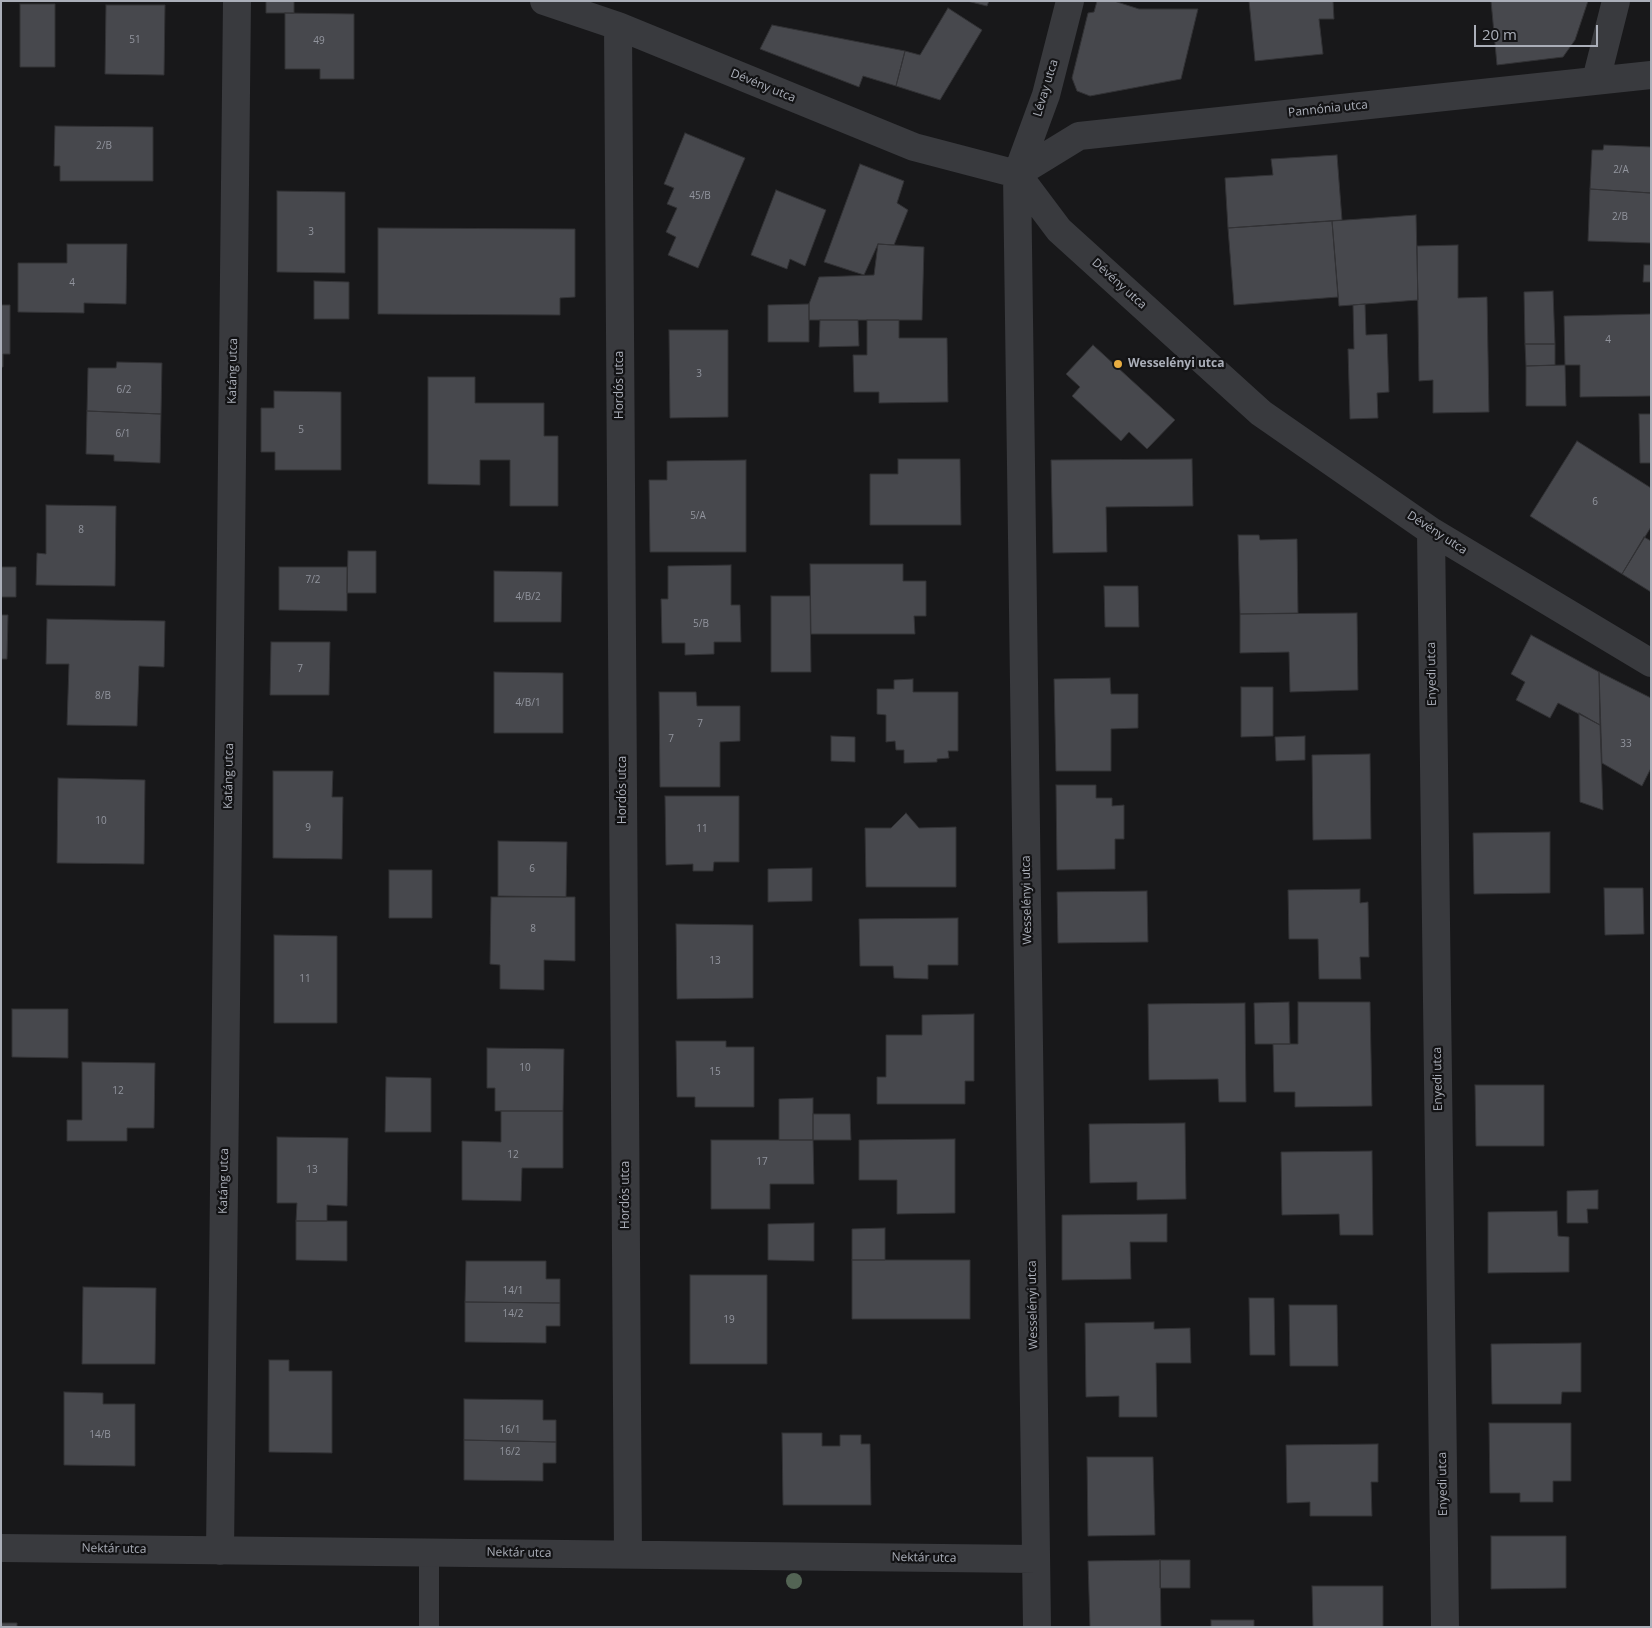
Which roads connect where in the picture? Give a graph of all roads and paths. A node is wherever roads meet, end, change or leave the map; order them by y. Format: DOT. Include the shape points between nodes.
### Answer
graph roads {
  1 [pos="237,1"];
  2 [pos="544,1"];
  3 [pos="1070,1"];
  4 [pos="1616,1"];
  5 [pos="581,7"];
  6 [pos="618,26"];
  7 [pos="1651,75"];
  8 [pos="1596,80"];
  9 [pos="1016,174"];
  10 [pos="1431,531"];
  11 [pos="1647,652"];
  12 [pos="1,1548"];
  13 [pos="220,1551"];
  14 [pos="429,1552"];
  15 [pos="628,1554"];
  16 [pos="1036,1559"];
  17 [pos="429,1627"];
  18 [pos="1037,1627"];
  19 [pos="1445,1627"];
  1 -- 13 [label="street, Katáng utca"];
  2 -- 5 [label="street, Dévény utca"];
  3 -- 9 [label="street, Lévay utca" via="1046,95"];
  4 -- 8 [label="street"];
  5 -- 6 [label="street, Dévény utca"];
  6 -- 9 [label="street, Dévény utca" via="914,147"];
  6 -- 15 [label="street, Hordós utca"];
  7 -- 8 [label="street, Pannónia utca"];
  8 -- 9 [label="street, Pannónia utca" via="1079,136"];
  9 -- 10 [label="street, Dévény utca" via="1060,230 1262,413"];
  9 -- 16 [label="street, Wesselényi utca"];
  10 -- 11 [label="street, Dévény utca"];
  10 -- 19 [label="street, Enyedi utca"];
  12 -- 13 [label="street, Nektár utca"];
  13 -- 14 [label="street, Nektár utca"];
  14 -- 15 [label="street, Nektár utca"];
  14 -- 17 [label="lane"];
  15 -- 16 [label="street, Nektár utca"];
  16 -- 18 [label="street, Wesselényi utca"];
}
